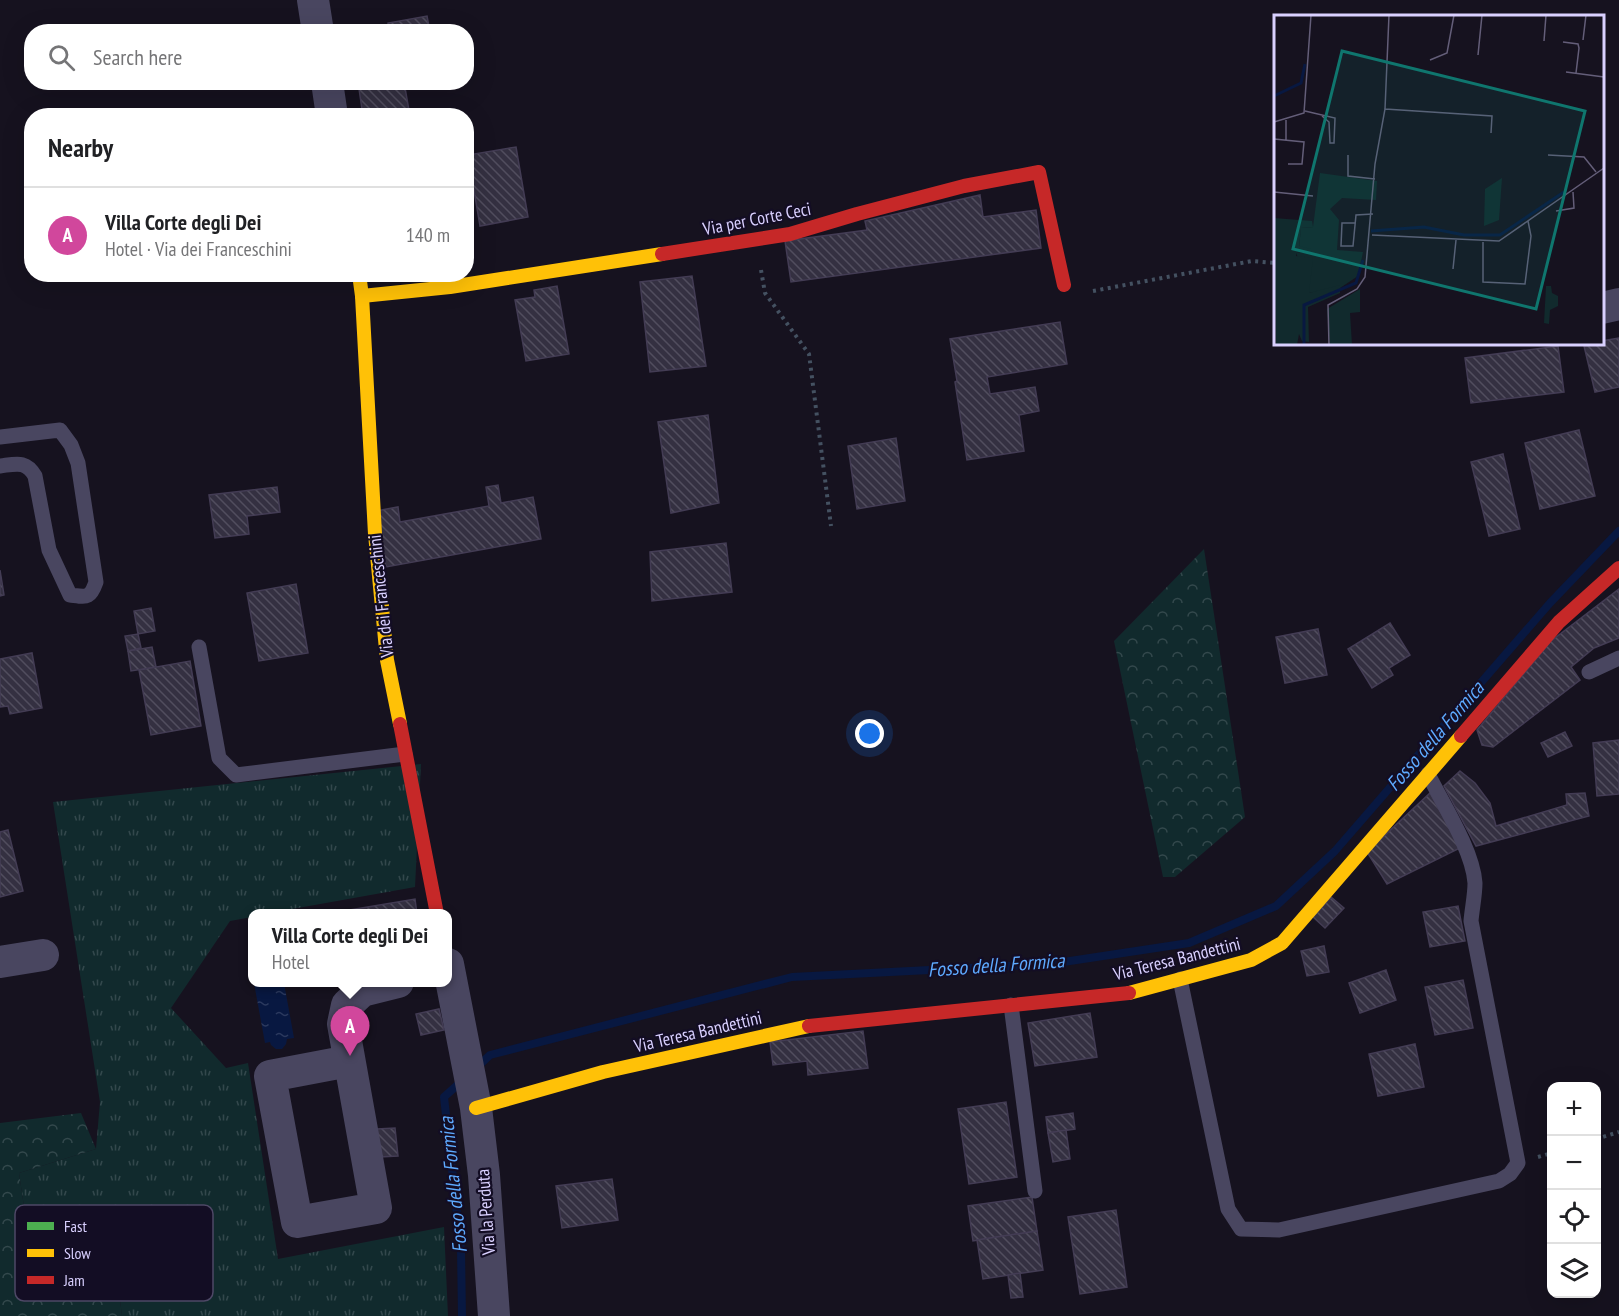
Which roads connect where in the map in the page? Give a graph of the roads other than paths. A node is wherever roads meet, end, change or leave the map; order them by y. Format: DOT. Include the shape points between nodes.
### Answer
graph roads {
  1 [pos="313,0"];
  2 [pos="317,24"];
  3 [pos="328,90"];
  4 [pos="331,108"];
  5 [pos="360,282"];
  6 [pos="1064,285"];
  7 [pos="362,296"];
  8 [pos="1619,304"];
  9 [pos="1604,308"];
  10 [pos="0,437"];
  11 [pos="0,466"];
  12 [pos="1619,568"];
  13 [pos="200,647"];
  14 [pos="1619,658"];
  15 [pos="1588,672"];
  16 [pos="405,754"];
  17 [pos="1428,774"];
  18 [pos="436,909"];
  19 [pos="43,955"];
  20 [pos="0,962"];
  21 [pos="1180,979"];
  22 [pos="378,987"];
  23 [pos="452,987"];
  24 [pos="1011,1005"];
  25 [pos="349,1061"];
  26 [pos="476,1108"];
  27 [pos="1035,1191"];
  28 [pos="494,1316"];
  1 -- 2 [label="street"];
  3 -- 4 [label="street"];
  5 -- 7 [label="street, Via dei Franceschini"];
  6 -- 7 [label="street, Via per Corte Ceci" via="1039,172 964,186 790,234 450,287"];
  7 -- 16 [label="street, Via dei Franceschini" via="375,534 387,660"];
  8 -- 9 [label="street"];
  10 -- 11 [label="lane" via="60,430 71,445 78,463 96,582 92,593 86,597 70,595 49,550 31,468 20,463"];
  12 -- 17 [label="street, Via Teresa Bandettini" via="1559,622"];
  13 -- 16 [label="lane" via="219,758 236,775"];
  14 -- 15 [label="lane"];
  16 -- 18 [label="street, Via dei Franceschini"];
  17 -- 21 [label="street, Via Teresa Bandettini" via="1282,943 1251,960"];
  17 -- 21 [label="lane" via="1472,867 1475,884 1471,921 1518,1163 1510,1174 1499,1181 1279,1230 1241,1229 1228,1209"];
  19 -- 20 [label="street"];
  21 -- 24 [label="street, Via Teresa Bandettini" via="1124,994"];
  22 -- 25 [label="street" via="362,991 347,1005 343,1024"];
  23 -- 26 [label="street"];
  24 -- 26 [label="street, Via Teresa Bandettini" via="813,1025 603,1072"];
  24 -- 27 [label="lane"];
  25 -- 25 [label="street" via="270,1076 297,1222 376,1208"];
  26 -- 28 [label="street, Via la Perduta"];
}
